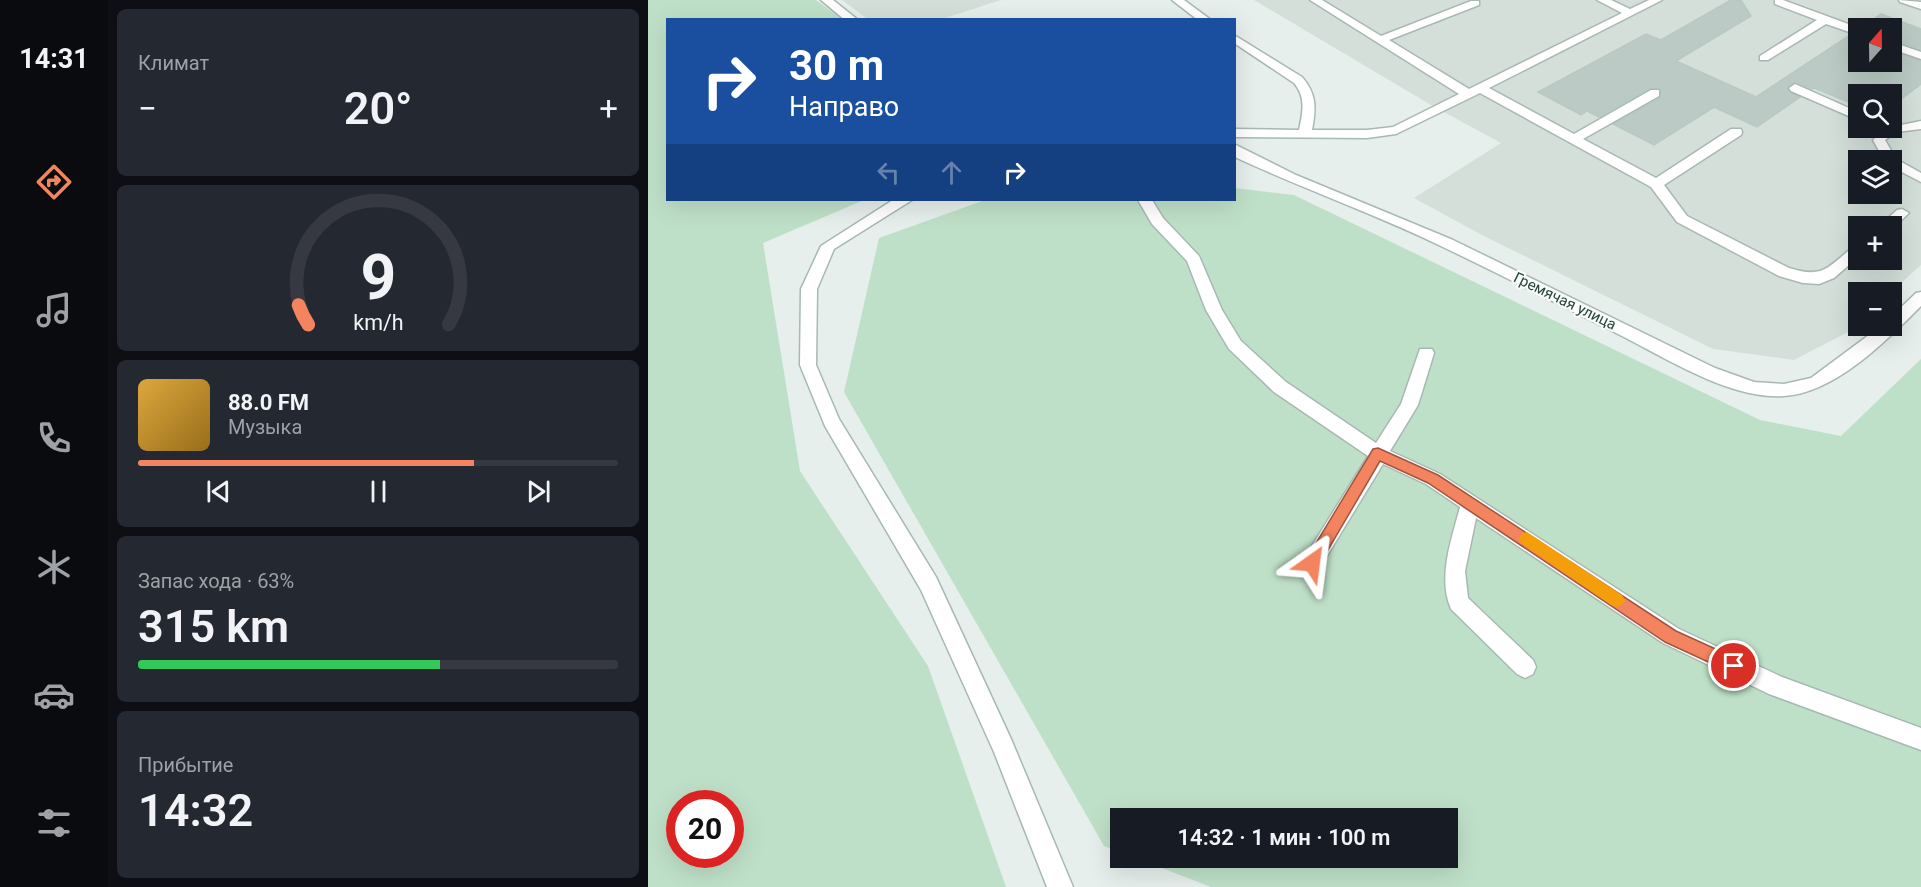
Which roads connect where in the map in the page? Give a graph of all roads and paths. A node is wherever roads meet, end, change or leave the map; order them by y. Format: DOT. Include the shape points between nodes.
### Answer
graph roads {
  1 [pos="825,0"];
  2 [pos="1177,0"];
  3 [pos="1315,0"];
  4 [pos="1602,0"];
  5 [pos="1657,0"];
  6 [pos="1904,0"];
  7 [pos="1476,1"];
  8 [pos="1779,2"];
  9 [pos="1921,6"];
  10 [pos="1630,13"];
  11 [pos="850,18"];
  12 [pos="1203,18"];
  13 [pos="1826,20"];
  14 [pos="1848,28"];
  15 [pos="1236,39"];
  16 [pos="1380,40"];
  17 [pos="1902,49"];
  18 [pos="1921,56"];
  19 [pos="1764,58"];
  20 [pos="1794,88"];
  21 [pos="1474,91"];
  22 [pos="1655,93"];
  23 [pos="1848,112"];
  24 [pos="1921,125"];
  25 [pos="1902,127"];
  26 [pos="1736,132"];
  27 [pos="1236,133"];
  28 [pos="1305,133"];
  29 [pos="1574,139"];
  30 [pos="1236,150"];
  31 [pos="1902,167"];
  32 [pos="1921,178"];
  33 [pos="1656,184"];
  34 [pos="903,201"];
  35 [pos="1145,201"];
  36 [pos="1902,213"];
  37 [pos="1898,216"];
  38 [pos="1848,258"];
  39 [pos="1921,297"];
  40 [pos="1902,315"];
  41 [pos="1879,336"];
  42 [pos="1426,353"];
  43 [pos="1378,453"];
  44 [pos="1470,503"];
  45 [pos="1312,563"];
  46 [pos="1525,666"];
  47 [pos="1921,739"];
  48 [pos="1060,887"];
  1 -- 11 [label="street"];
  2 -- 12 [label="street"];
  3 -- 16 [label="street"];
  4 -- 10 [label="street"];
  5 -- 10 [label="street"];
  6 -- 9 [label="street"];
  7 -- 16 [label="street"];
  8 -- 13 [label="street"];
  10 -- 21 [label="street"];
  13 -- 14 [label="street"];
  13 -- 19 [label="street"];
  15 -- 28 [label="street" via="1307,89 1311,101"];
  16 -- 21 [label="street"];
  17 -- 18 [label="street"];
  20 -- 23 [label="street"];
  21 -- 28 [label="street" via="1384,133"];
  21 -- 29 [label="street"];
  22 -- 29 [label="street"];
  24 -- 25 [label="street"];
  26 -- 33 [label="street"];
  27 -- 28 [label="street"];
  29 -- 33 [label="street"];
  30 -- 41 [label="street, Гремячая улица" via="1291,178 1448,243 1709,372 1752,388 1784,390 1816,383"];
  31 -- 32 [label="street"];
  33 -- 38 [label="street" via="1682,219 1785,272 1819,279"];
  34 -- 48 [label="street" via="828,246 809,289 808,365 831,421 929,584 1003,747"];
  35 -- 43 [label="street" via="1157,221 1194,259 1214,310 1235,345 1280,387"];
  36 -- 37 [label="street"];
  39 -- 40 [label="street, Гремячая улица"];
  42 -- 43 [label="street" via="1409,405"];
  43 -- 44 [label="street" via="1433,479"];
  43 -- 45 [label="street"];
  44 -- 46 [label="street" via="1455,571 1458,602"];
  44 -- 47 [label="street" via="1671,636 1776,686"];
}
